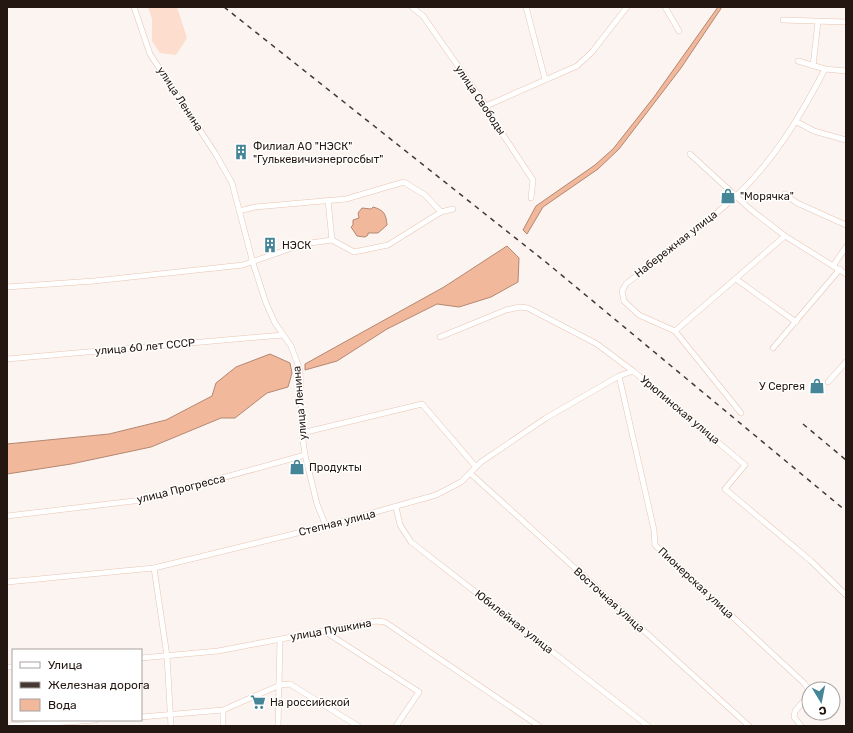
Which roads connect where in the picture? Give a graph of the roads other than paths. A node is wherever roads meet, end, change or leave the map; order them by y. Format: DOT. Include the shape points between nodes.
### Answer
graph roads {
  1 [pos="134,7"];
  2 [pos="412,7"];
  3 [pos="526,7"];
  4 [pos="627,7"];
  5 [pos="665,7"];
  6 [pos="783,20"];
  7 [pos="818,22"];
  8 [pos="846,22"];
  9 [pos="679,31"];
  10 [pos="798,61"];
  11 [pos="813,66"];
  12 [pos="825,69"];
  13 [pos="846,71"];
  14 [pos="545,79"];
  15 [pos="486,106"];
  16 [pos="797,122"];
  17 [pos="846,140"];
  18 [pos="690,154"];
  19 [pos="785,194"];
  20 [pos="736,197"];
  21 [pos="531,198"];
  22 [pos="328,201"];
  23 [pos="453,209"];
  24 [pos="239,211"];
  25 [pos="441,212"];
  26 [pos="846,225"];
  27 [pos="785,236"];
  28 [pos="332,240"];
  29 [pos="846,247"];
  30 [pos="253,263"];
  31 [pos="834,266"];
  32 [pos="840,269"];
  33 [pos="846,274"];
  34 [pos="736,279"];
  35 [pos="7,287"];
  36 [pos="796,322"];
  37 [pos="675,331"];
  38 [pos="283,335"];
  39 [pos="440,337"];
  40 [pos="773,348"];
  41 [pos="7,359"];
  42 [pos="846,362"];
  43 [pos="633,371"];
  44 [pos="619,376"];
  45 [pos="828,382"];
  46 [pos="741,413"];
  47 [pos="302,433"];
  48 [pos="306,455"];
  49 [pos="476,467"];
  50 [pos="470,474"];
  51 [pos="396,508"];
  52 [pos="7,516"];
  53 [pos="326,526"];
  54 [pos="154,568"];
  55 [pos="7,582"];
  56 [pos="846,595"];
  57 [pos="324,631"];
  58 [pos="280,640"];
  59 [pos="166,656"];
  60 [pos="142,658"];
  61 [pos="801,681"];
  62 [pos="280,685"];
  63 [pos="801,704"];
  64 [pos="223,710"];
  65 [pos="170,715"];
  66 [pos="142,717"];
  67 [pos="76,721"];
  68 [pos="35,723"];
  69 [pos="7,726"];
  70 [pos="171,726"];
  71 [pos="224,726"];
  72 [pos="278,726"];
  73 [pos="358,726"];
  74 [pos="396,726"];
  75 [pos="540,726"];
  76 [pos="648,726"];
  77 [pos="749,726"];
  78 [pos="801,726"];
  1 -- 24 [label="street, улица Ленина" via="150,54 215,153 232,183"];
  2 -- 15 [label="street, улица Свободы" via="422,16"];
  3 -- 14 [label="street"];
  4 -- 14 [label="street" via="592,52 576,66"];
  5 -- 9 [label="street"];
  6 -- 7 [label="street"];
  7 -- 8 [label="street"];
  7 -- 11 [label="street"];
  10 -- 11 [label="street"];
  11 -- 12 [label="street"];
  12 -- 13 [label="street"];
  12 -- 16 [label="street, Набережная улица"];
  14 -- 15 [label="street"];
  15 -- 21 [label="street, улица Свободы" via="533,180"];
  16 -- 17 [label="street" via="814,131"];
  16 -- 20 [label="street, Набережная улица"];
  18 -- 20 [label="street"];
  19 -- 26 [label="street" via="797,203"];
  20 -- 27 [label="street"];
  20 -- 37 [label="street, Набережная улица" via="626,284 622,291 624,301 639,315"];
  22 -- 24 [label="street" via="255,207"];
  22 -- 25 [label="street" via="346,199 404,182 425,194"];
  22 -- 28 [label="street"];
  23 -- 25 [label="street"];
  24 -- 30 [label="street, улица Ленина"];
  25 -- 28 [label="street" via="388,244 354,252"];
  27 -- 31 [label="street"];
  27 -- 34 [label="street"];
  28 -- 30 [label="street" via="303,244"];
  29 -- 31 [label="street"];
  30 -- 35 [label="street" via="94,281"];
  30 -- 38 [label="street, улица Ленина" via="266,303"];
  31 -- 32 [label="street"];
  32 -- 33 [label="street"];
  32 -- 36 [label="street"];
  34 -- 36 [label="street"];
  34 -- 37 [label="street"];
  36 -- 40 [label="street"];
  37 -- 46 [label="street"];
  38 -- 41 [label="street, улица 60 лет СССР"];
  38 -- 47 [label="street, улица Ленина" via="291,346 300,370"];
  39 -- 43 [label="street, Урюпинская улица" via="506,310 528,308 597,344"];
  42 -- 45 [label="street"];
  43 -- 44 [label="street, Степная улица"];
  43 -- 56 [label="street, Урюпинская улица" via="745,465 725,489 811,561"];
  44 -- 49 [label="street, Степная улица" via="546,418"];
  44 -- 61 [label="street, Пионерская улица" via="654,530 655,545"];
  47 -- 48 [label="street, улица Ленина"];
  47 -- 49 [label="street" via="422,404"];
  48 -- 52 [label="street, улица Прогресса" via="142,500"];
  48 -- 53 [label="street, улица Ленина" via="317,504"];
  49 -- 50 [label="street, Степная улица"];
  50 -- 51 [label="street, Степная улица" via="461,482 436,495"];
  50 -- 77 [label="street, Восточная улица"];
  51 -- 53 [label="street, Степная улица"];
  51 -- 76 [label="street, Юбилейная улица" via="400,525 410,542"];
  53 -- 54 [label="street, Степная улица"];
  54 -- 55 [label="street, Степная улица"];
  54 -- 59 [label="street"];
  57 -- 58 [label="street, улица Пушкина"];
  57 -- 74 [label="street" via="419,692"];
  57 -- 75 [label="street, улица Пушкина" via="376,621 385,622"];
  58 -- 59 [label="street, улица Пушкина" via="218,651"];
  58 -- 62 [label="street"];
  59 -- 60 [label="street, улица Пушкина"];
  59 -- 65 [label="street"];
  62 -- 64 [label="street"];
  62 -- 72 [label="street"];
  62 -- 73 [label="street" via="290,684"];
  63 -- 78 [label="street" via="794,716"];
  64 -- 65 [label="street"];
  64 -- 71 [label="street"];
  65 -- 66 [label="street"];
  65 -- 70 [label="street"];
  67 -- 68 [label="street"];
  68 -- 69 [label="street"];
}
